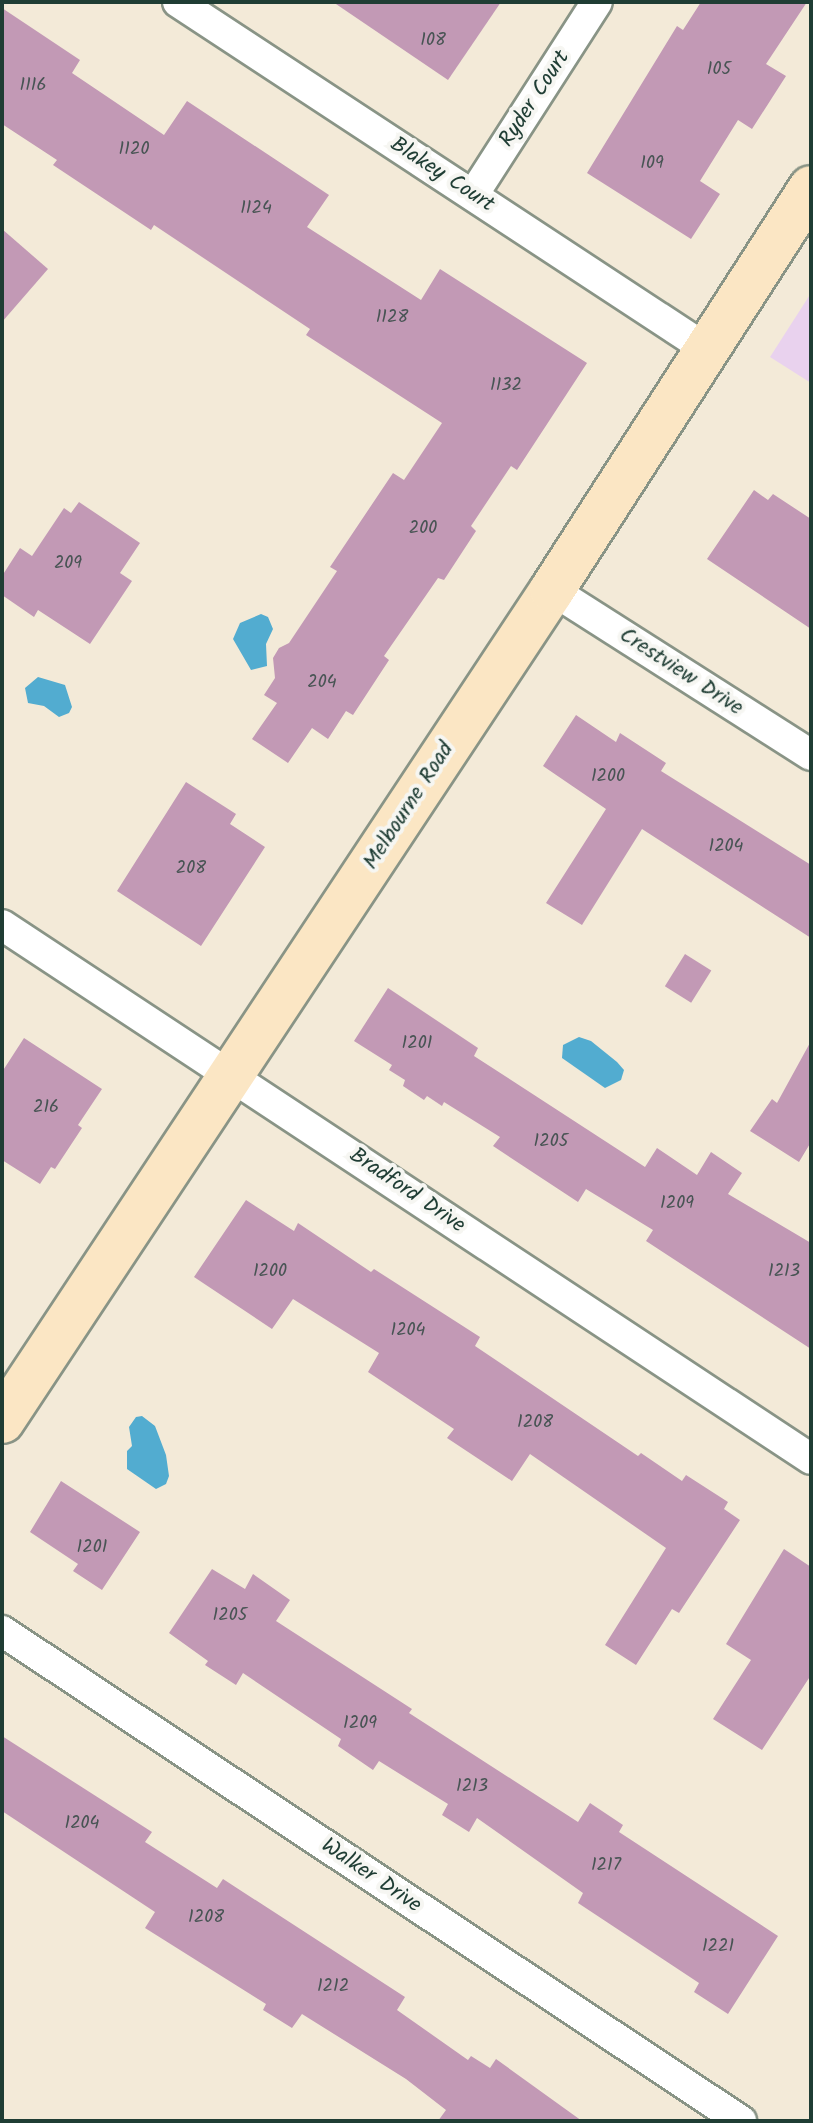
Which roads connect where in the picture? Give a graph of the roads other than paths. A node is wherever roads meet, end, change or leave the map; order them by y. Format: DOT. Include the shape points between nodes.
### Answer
graph roads {
  1 [pos="178,2"];
  2 [pos="597,2"];
  3 [pos="811,188"];
  4 [pos="473,195"];
  5 [pos="705,348"];
  6 [pos="552,590"];
  7 [pos="811,755"];
  8 [pos="2,925"];
  9 [pos="232,1075"];
  10 [pos="2,1421"];
  11 [pos="811,1459"];
  12 [pos="2,1631"];
  13 [pos="741,2121"];
  1 -- 4 [label="street, Blakey Court"];
  2 -- 4 [label="street, Ryder Court"];
  3 -- 5 [label="street, Melbourne Road"];
  4 -- 5 [label="street, Blakey Court"];
  5 -- 6 [label="street, Melbourne Road"];
  6 -- 7 [label="street, Crestview Drive"];
  6 -- 9 [label="street, Melbourne Road"];
  8 -- 9 [label="street, Bradford Drive"];
  9 -- 10 [label="street, Melbourne Road"];
  9 -- 11 [label="street, Bradford Drive"];
  12 -- 13 [label="street, Walker Drive"];
}
